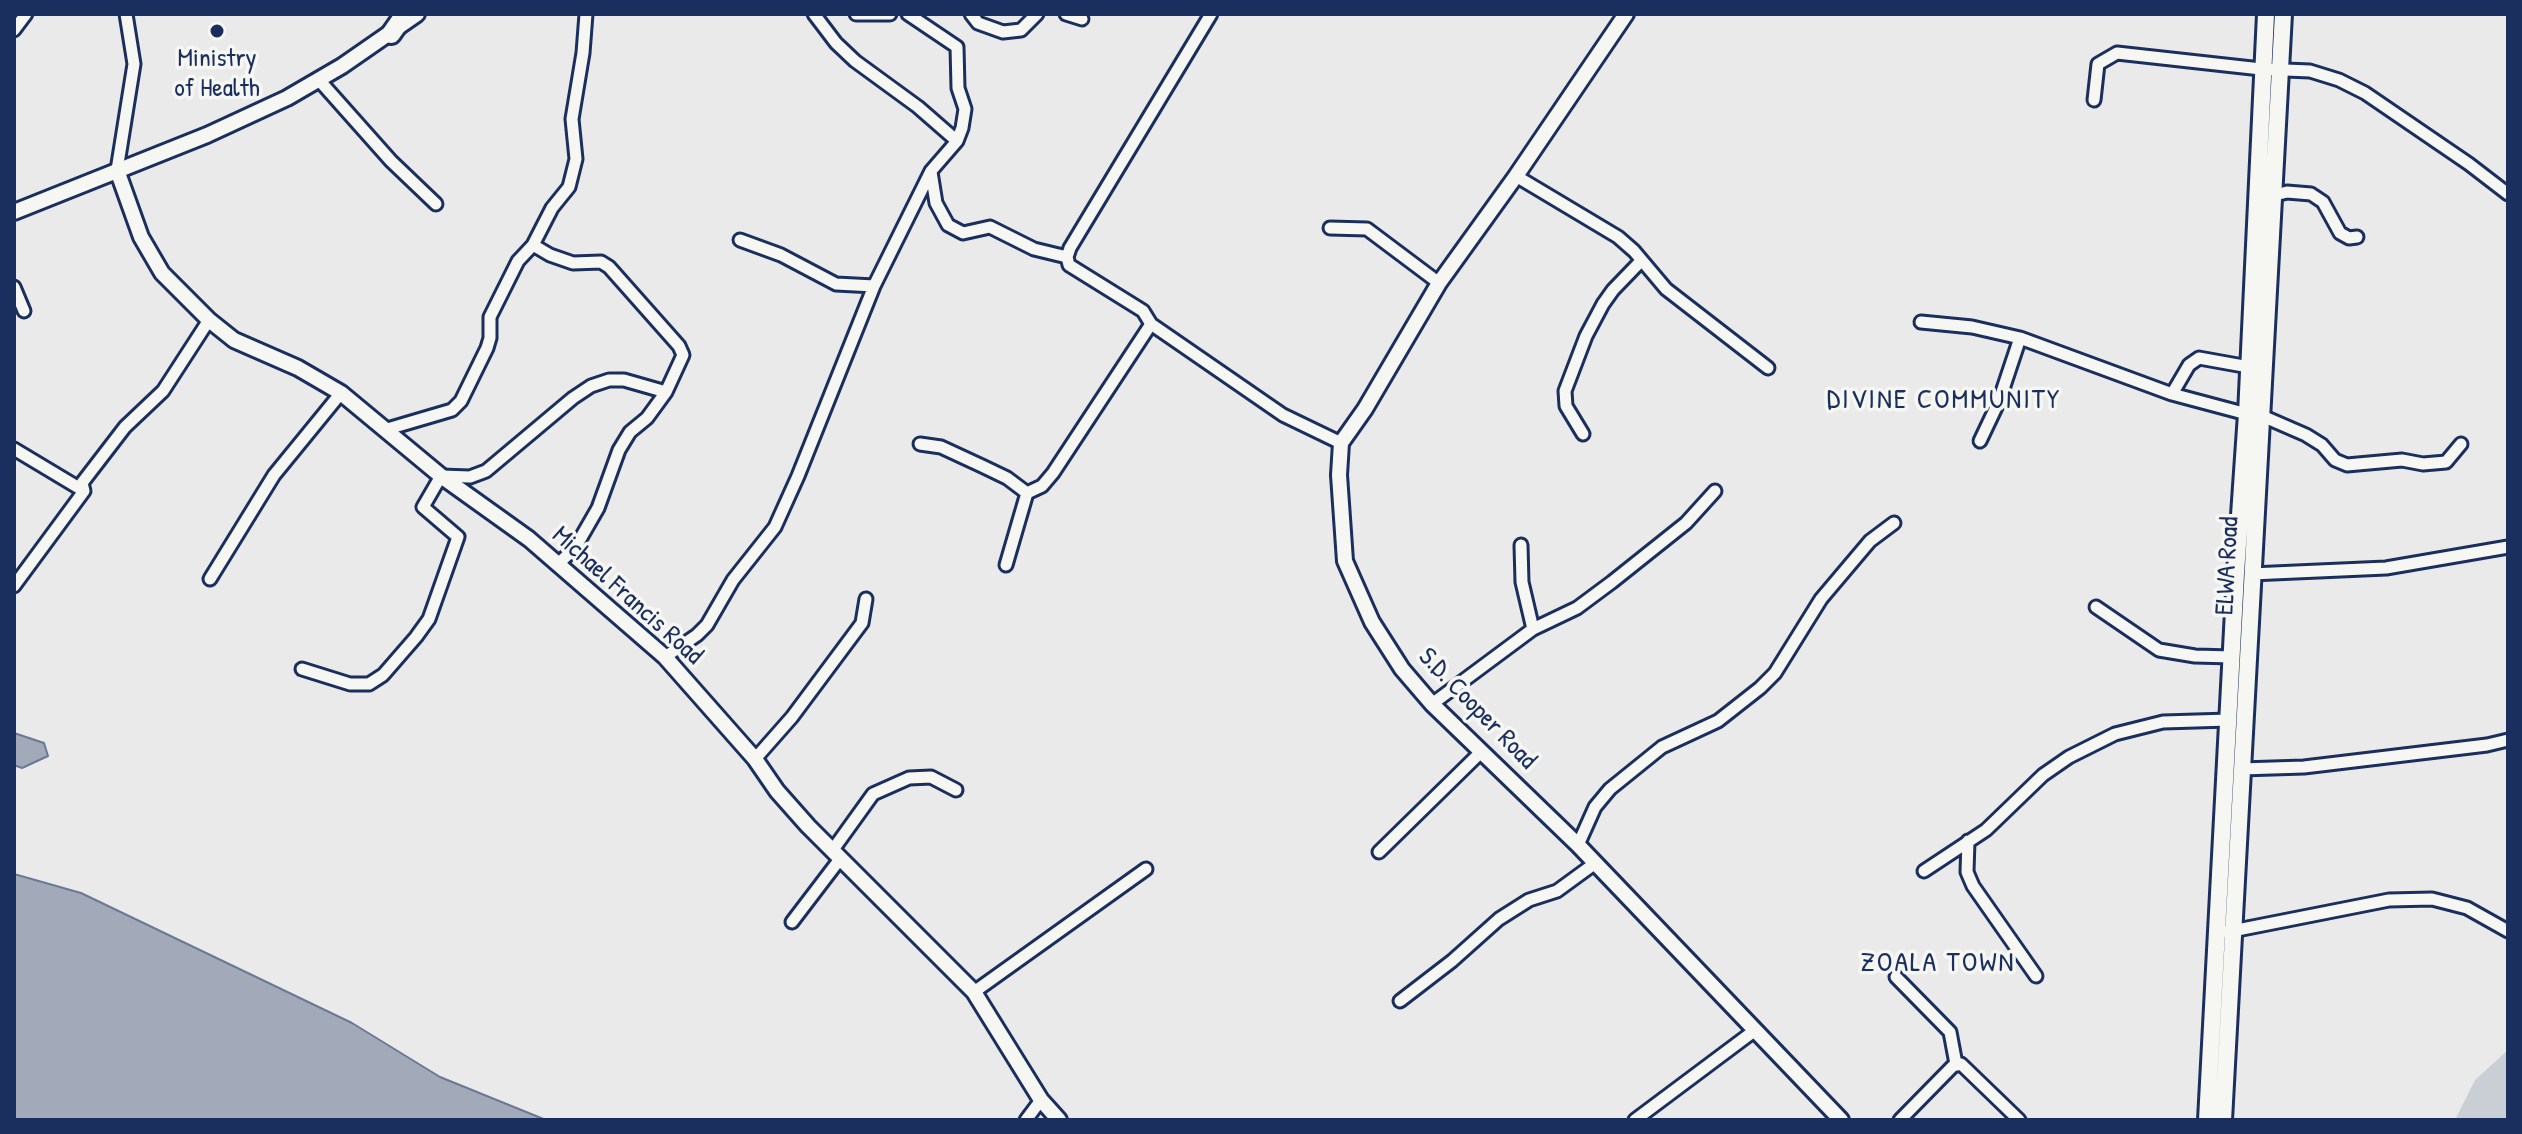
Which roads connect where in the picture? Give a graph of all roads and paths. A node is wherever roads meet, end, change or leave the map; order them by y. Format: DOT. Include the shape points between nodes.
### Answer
graph roads {
  1 [pos="26,14"];
  2 [pos="126,14"];
  3 [pos="405,14"];
  4 [pos="417,14"];
  5 [pos="586,14"];
  6 [pos="814,14"];
  7 [pos="856,14"];
  8 [pos="890,14"];
  9 [pos="908,14"];
  10 [pos="971,14"];
  11 [pos="1037,14"];
  12 [pos="1066,14"];
  13 [pos="1211,14"];
  14 [pos="1626,14"];
  15 [pos="2266,14"];
  16 [pos="2283,14"];
  17 [pos="1082,19"];
  18 [pos="14,30"];
  19 [pos="391,34"];
  20 [pos="2270,70"];
  21 [pos="319,80"];
  22 [pos="2094,100"];
  23 [pos="957,141"];
  24 [pos="117,170"];
  25 [pos="931,171"];
  26 [pos="1516,176"];
  27 [pos="2508,194"];
  28 [pos="2271,196"];
  29 [pos="436,204"];
  30 [pos="14,212"];
  31 [pos="1330,228"];
  32 [pos="2357,237"];
  33 [pos="740,240"];
  34 [pos="533,245"];
  35 [pos="1067,257"];
  36 [pos="1641,261"];
  37 [pos="1439,283"];
  38 [pos="874,286"];
  39 [pos="14,287"];
  40 [pos="24,311"];
  41 [pos="209,320"];
  42 [pos="1921,322"];
  43 [pos="1151,324"];
  44 [pos="2020,338"];
  45 [pos="2249,367"];
  46 [pos="1768,368"];
  47 [pos="666,392"];
  48 [pos="341,393"];
  49 [pos="2172,394"];
  50 [pos="2254,414"];
  51 [pos="384,430"];
  52 [pos="1583,434"];
  53 [pos="1980,441"];
  54 [pos="1341,443"];
  55 [pos="920,444"];
  56 [pos="2461,444"];
  57 [pos="14,449"];
  58 [pos="441,476"];
  59 [pos="84,491"];
  60 [pos="1715,491"];
  61 [pos="1027,493"];
  62 [pos="1894,523"];
  63 [pos="1521,545"];
  64 [pos="2508,547"];
  65 [pos="559,563"];
  66 [pos="1006,565"];
  67 [pos="2251,574"];
  68 [pos="210,579"];
  69 [pos="14,586"];
  70 [pos="866,599"];
  71 [pos="2096,607"];
  72 [pos="1533,629"];
  73 [pos="665,657"];
  74 [pos="2232,657"];
  75 [pos="302,669"];
  76 [pos="1432,704"];
  77 [pos="2229,720"];
  78 [pos="2508,740"];
  79 [pos="1481,752"];
  80 [pos="755,759"];
  81 [pos="2241,769"];
  82 [pos="956,790"];
  83 [pos="1968,841"];
  84 [pos="1578,845"];
  85 [pos="1379,852"];
  86 [pos="836,855"];
  87 [pos="1594,864"];
  88 [pos="1146,869"];
  89 [pos="1924,871"];
  90 [pos="792,922"];
  91 [pos="2235,931"];
  92 [pos="2508,931"];
  93 [pos="2217,934"];
  94 [pos="2036,976"];
  95 [pos="1896,977"];
  96 [pos="974,992"];
  97 [pos="1400,1001"];
  98 [pos="1754,1031"];
  99 [pos="1956,1064"];
  100 [pos="1041,1100"];
  101 [pos="1026,1120"];
  102 [pos="1059,1120"];
  103 [pos="1635,1120"];
  104 [pos="1841,1120"];
  105 [pos="1900,1120"];
  106 [pos="2019,1120"];
  107 [pos="2207,1120"];
  108 [pos="2223,1120"];
  1 -- 18 [label="street"];
  2 -- 24 [label="street" via="134,64"];
  3 -- 19 [label="highway"];
  4 -- 19 [label="street"];
  5 -- 34 [label="street" via="572,119 573,173"];
  6 -- 23 [label="street" via="855,61"];
  7 -- 8 [label="street"];
  9 -- 23 [label="street" via="957,47 958,88 965,109"];
  10 -- 11 [label="street" via="978,23 1003,32 1021,30"];
  12 -- 17 [label="street"];
  13 -- 35 [label="street"];
  14 -- 26 [label="street"];
  15 -- 20 [label="main road, ELWA Road"];
  16 -- 20 [label="main road, ELWA Road"];
  19 -- 21 [label="street"];
  20 -- 22 [label="street" via="2117,53 2098,64"];
  20 -- 27 [label="street" via="2310,71 2365,93"];
  20 -- 28 [label="main road, ELWA Road"];
  20 -- 45 [label="main road, ELWA Road"];
  21 -- 24 [label="street" via="220,129"];
  21 -- 29 [label="street"];
  23 -- 25 [label="street"];
  24 -- 30 [label="street"];
  24 -- 41 [label="street, Michael Francis Road" via="141,237 162,273"];
  25 -- 35 [label="street" via="936,203 948,225 963,233 990,227 1034,249"];
  25 -- 38 [label="street"];
  26 -- 36 [label="street" via="1618,237"];
  26 -- 37 [label="street"];
  28 -- 32 [label="street" via="2311,194 2323,202 2340,233"];
  28 -- 50 [label="main road, ELWA Road"];
  31 -- 37 [label="street" via="1367,229"];
  33 -- 38 [label="street" via="836,284"];
  34 -- 47 [label="street" via="573,263 601,262 609,267 679,346 683,355"];
  34 -- 51 [label="street" via="518,261 490,317 487,348 461,401 440,415"];
  35 -- 43 [label="street" via="1069,265 1143,311"];
  36 -- 46 [label="street" via="1666,289"];
  36 -- 52 [label="street" via="1603,304 1565,391 1566,406"];
  37 -- 54 [label="street"];
  38 -- 73 [label="street" via="775,527 733,580 707,625"];
  39 -- 40 [label="street"];
  41 -- 48 [label="street, Michael Francis Road" via="234,340"];
  41 -- 59 [label="street" via="163,391 125,427 82,483"];
  42 -- 44 [label="street"];
  43 -- 54 [label="street" via="1283,415"];
  43 -- 61 [label="street" via="1053,473"];
  44 -- 49 [label="street"];
  44 -- 53 [label="street"];
  45 -- 49 [label="street" via="2199,358"];
  45 -- 50 [label="main road, ELWA Road"];
  47 -- 58 [label="street" via="624,380 591,386 486,471 470,477"];
  47 -- 65 [label="street" via="630,432 598,508 575,548"];
  48 -- 51 [label="street, Michael Francis Road"];
  48 -- 68 [label="street" via="274,475"];
  49 -- 50 [label="street"];
  50 -- 56 [label="street" via="2306,435 2347,465 2446,462"];
  50 -- 67 [label="main road, ELWA Road"];
  50 -- 74 [label="main road, ELWA Road"];
  51 -- 58 [label="street, Michael Francis Road"];
  54 -- 76 [label="street, S.D. Cooper Road" via="1345,561 1372,622"];
  55 -- 61 [label="street" via="941,447"];
  57 -- 59 [label="street"];
  58 -- 65 [label="street, Michael Francis Road"];
  58 -- 75 [label="street" via="423,507 458,537 433,607 416,637 369,684 350,684"];
  59 -- 69 [label="street"];
  60 -- 72 [label="street" via="1686,523 1612,582 1577,608"];
  61 -- 66 [label="street"];
  62 -- 84 [label="street" via="1870,541 1821,599 1767,681 1718,721 1662,747 1610,789 1595,807"];
  63 -- 72 [label="street" via="1522,582"];
  64 -- 67 [label="street" via="2386,568"];
  65 -- 73 [label="street, Michael Francis Road"];
  67 -- 81 [label="main road, ELWA Road"];
  70 -- 80 [label="street" via="862,623"];
  71 -- 74 [label="street" via="2159,650"];
  72 -- 76 [label="street"];
  73 -- 80 [label="street, Michael Francis Road"];
  74 -- 77 [label="main road, ELWA Road"];
  76 -- 79 [label="street, S.D. Cooper Road"];
  77 -- 83 [label="street" via="2163,722 2115,734 2043,775"];
  77 -- 93 [label="main road, ELWA Road"];
  78 -- 81 [label="street" via="2304,767"];
  79 -- 84 [label="street, S.D. Cooper Road"];
  79 -- 85 [label="street"];
  80 -- 86 [label="street, Michael Francis Road"];
  81 -- 91 [label="main road, ELWA Road"];
  82 -- 86 [label="street" via="931,777 909,778 873,794"];
  83 -- 89 [label="street"];
  83 -- 94 [label="street" via="1967,872 1973,886"];
  84 -- 87 [label="street, S.D. Cooper Road"];
  86 -- 90 [label="street"];
  86 -- 96 [label="street, Michael Francis Road"];
  87 -- 97 [label="street" via="1557,891 1529,900 1499,919"];
  87 -- 98 [label="street, S.D. Cooper Road"];
  88 -- 96 [label="street"];
  91 -- 92 [label="street" via="2389,900 2432,899 2467,908"];
  91 -- 93 [label="street"];
  91 -- 108 [label="main road, ELWA Road"];
  93 -- 107 [label="main road, ELWA Road"];
  95 -- 99 [label="street" via="1950,1032"];
  96 -- 100 [label="street, Michael Francis Road"];
  98 -- 103 [label="street"];
  98 -- 104 [label="street, S.D. Cooper Road"];
  99 -- 105 [label="street"];
  99 -- 106 [label="street" via="1965,1065"];
  100 -- 101 [label="street"];
  100 -- 102 [label="street, Michael Francis Road"];
}
